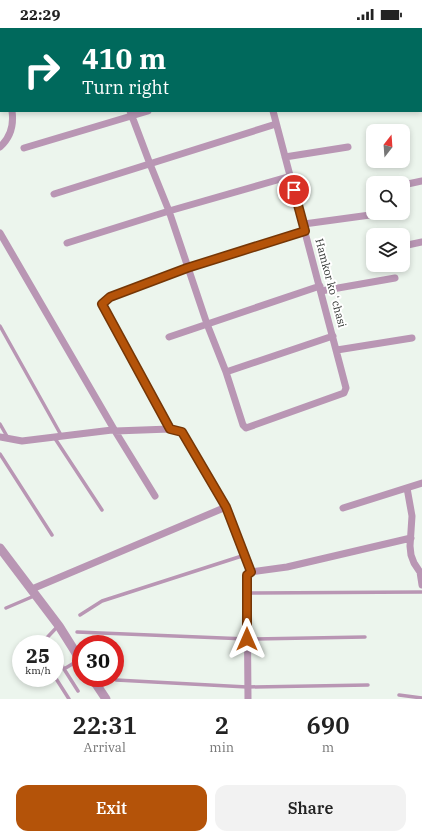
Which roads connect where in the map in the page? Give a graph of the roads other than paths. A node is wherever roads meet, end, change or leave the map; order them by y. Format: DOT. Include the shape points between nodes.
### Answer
graph roads {
  1 [pos="12,112"];
  2 [pos="142,112"];
  3 [pos="273,112"];
  4 [pos="131,114"];
  5 [pos="276,124"];
  6 [pos="0,147"];
  7 [pos="348,147"];
  8 [pos="24,148"];
  9 [pos="285,156"];
  10 [pos="150,164"];
  11 [pos="290,176"];
  12 [pos="422,181"];
  13 [pos="410,184"];
  14 [pos="54,194"];
  15 [pos="169,211"];
  16 [pos="366,216"];
  17 [pos="304,228"];
  18 [pos="0,232"];
  19 [pos="422,242"];
  20 [pos="67,243"];
  21 [pos="410,245"];
  22 [pos="187,268"];
  23 [pos="395,278"];
  24 [pos="321,288"];
  25 [pos="207,324"];
  26 [pos="0,326"];
  27 [pos="333,336"];
  28 [pos="169,337"];
  29 [pos="412,338"];
  30 [pos="337,350"];
  31 [pos="226,372"];
  32 [pos="0,424"];
  33 [pos="170,429"];
  34 [pos="115,431"];
  35 [pos="61,435"];
  36 [pos="54,436"];
  37 [pos="0,437"];
  38 [pos="8,438"];
  39 [pos="0,454"];
  40 [pos="422,483"];
  41 [pos="406,488"];
  42 [pos="155,496"];
  43 [pos="226,507"];
  44 [pos="343,508"];
  45 [pos="102,510"];
  46 [pos="52,535"];
  47 [pos="411,538"];
  48 [pos="0,548"];
  49 [pos="245,556"];
  50 [pos="251,572"];
  51 [pos="422,585"];
  52 [pos="34,592"];
  53 [pos="247,592"];
  54 [pos="422,592"];
  55 [pos="6,608"];
  56 [pos="80,615"];
  57 [pos="59,626"];
  58 [pos="77,632"];
  59 [pos="50,635"];
  60 [pos="365,637"];
  61 [pos="247,639"];
  62 [pos="72,646"];
  63 [pos="72,665"];
  64 [pos="64,669"];
  65 [pos="124,680"];
  66 [pos="368,685"];
  67 [pos="248,686"];
  68 [pos="61,687"];
  69 [pos="98,687"];
  70 [pos="78,690"];
  71 [pos="399,695"];
  72 [pos="422,698"];
  73 [pos="69,699"];
  74 [pos="106,699"];
  75 [pos="248,699"];
  1 -- 6 [label="street" via="14,123 9,136"];
  2 -- 4 [label="street"];
  3 -- 5 [label="street, Hamkor koʻchasi"];
  4 -- 8 [label="street"];
  4 -- 10 [label="street"];
  5 -- 9 [label="street, Hamkor koʻchasi"];
  5 -- 10 [label="street"];
  7 -- 9 [label="street"];
  9 -- 11 [label="street, Hamkor koʻchasi"];
  10 -- 14 [label="street"];
  10 -- 15 [label="street"];
  11 -- 15 [label="street"];
  11 -- 17 [label="street, Hamkor koʻchasi"];
  12 -- 13 [label="street"];
  15 -- 20 [label="street"];
  15 -- 22 [label="street"];
  16 -- 17 [label="street"];
  17 -- 22 [label="street"];
  17 -- 24 [label="street, Hamkor koʻchasi"];
  18 -- 34 [label="street"];
  19 -- 21 [label="street"];
  22 -- 25 [label="street"];
  22 -- 33 [label="street" via="110,297 102,304"];
  23 -- 24 [label="street"];
  24 -- 25 [label="street"];
  24 -- 27 [label="street, Hamkor koʻchasi"];
  25 -- 28 [label="street"];
  25 -- 31 [label="street"];
  26 -- 35 [label="lane"];
  27 -- 30 [label="street, Hamkor koʻchasi"];
  27 -- 31 [label="street"];
  29 -- 30 [label="street"];
  30 -- 31 [label="street, Hamkor koʻchasi" via="346,391 246,428"];
  32 -- 38 [label="lane"];
  33 -- 34 [label="street"];
  33 -- 43 [label="street" via="182,432"];
  34 -- 35 [label="street"];
  34 -- 42 [label="street"];
  35 -- 36 [label="street"];
  36 -- 38 [label="street" via="22,441"];
  36 -- 45 [label="lane"];
  37 -- 38 [label="street"];
  39 -- 46 [label="lane"];
  40 -- 41 [label="street"];
  41 -- 44 [label="street"];
  41 -- 47 [label="street" via="412,516"];
  43 -- 49 [label="lane"];
  43 -- 52 [label="street"];
  47 -- 50 [label="street" via="287,567"];
  47 -- 51 [label="street" via="411,556 420,572"];
  48 -- 52 [label="street"];
  49 -- 50 [label="lane"];
  49 -- 56 [label="lane" via="102,601"];
  50 -- 53 [label="street" via="247,575"];
  52 -- 55 [label="lane"];
  52 -- 57 [label="street"];
  53 -- 54 [label="lane"];
  53 -- 61 [label="street"];
  57 -- 59 [label="lane"];
  57 -- 62 [label="street"];
  58 -- 61 [label="lane"];
  60 -- 61 [label="lane"];
  61 -- 67 [label="street"];
  63 -- 64 [label="lane"];
  64 -- 70 [label="lane"];
  65 -- 67 [label="lane"];
  66 -- 67 [label="lane"];
  67 -- 75 [label="street"];
  68 -- 73 [label="lane"];
  69 -- 74 [label="street"];
  71 -- 72 [label="lane"];
}
